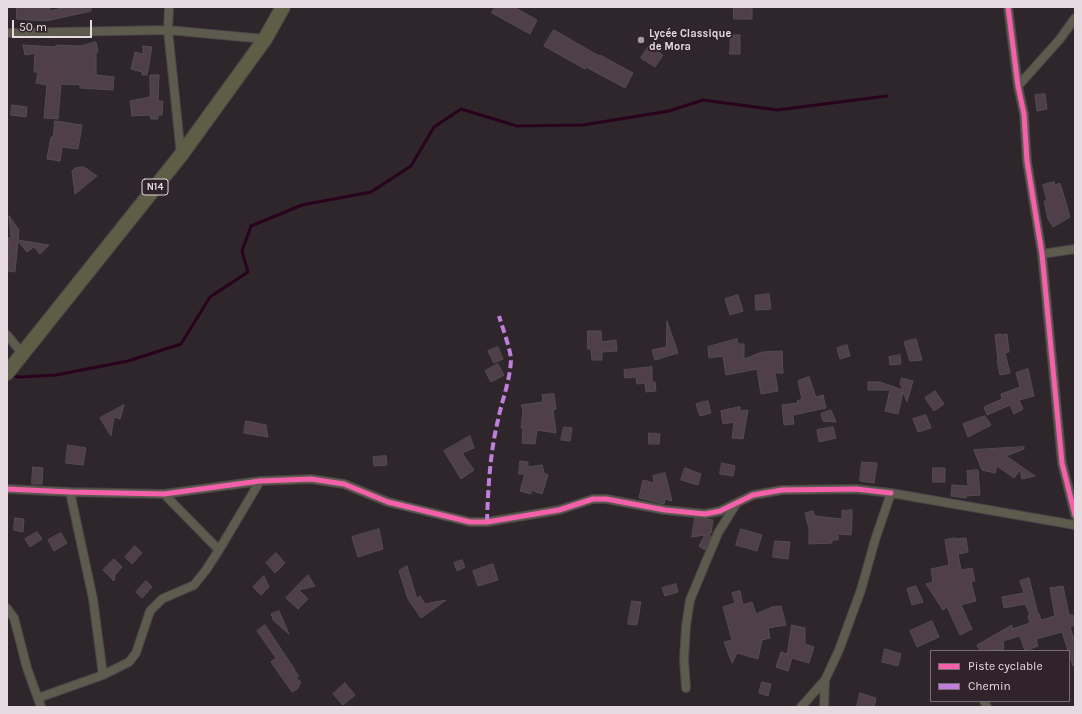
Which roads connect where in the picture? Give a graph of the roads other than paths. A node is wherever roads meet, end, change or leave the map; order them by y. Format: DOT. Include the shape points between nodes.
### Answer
graph roads {
  1 [pos="169,7"];
  2 [pos="283,7"];
  3 [pos="1008,7"];
  4 [pos="1075,18"];
  5 [pos="168,30"];
  6 [pos="7,33"];
  7 [pos="265,39"];
  8 [pos="1018,86"];
  9 [pos="181,155"];
  10 [pos="1075,249"];
  11 [pos="1042,254"];
  12 [pos="7,335"];
  13 [pos="20,357"];
  14 [pos="7,373"];
  15 [pos="260,481"];
  16 [pos="7,489"];
  17 [pos="70,492"];
  18 [pos="891,493"];
  19 [pos="164,494"];
  20 [pos="736,503"];
  21 [pos="1075,515"];
  22 [pos="1075,525"];
  23 [pos="219,550"];
  24 [pos="7,608"];
  25 [pos="103,674"];
  26 [pos="825,680"];
  27 [pos="686,688"];
  28 [pos="38,698"];
  29 [pos="41,707"];
  30 [pos="801,707"];
  31 [pos="824,707"];
  1 -- 5 [label="street"];
  2 -- 7 [label="highway, N14"];
  3 -- 8 [label="street"];
  4 -- 8 [label="street"];
  5 -- 6 [label="street"];
  5 -- 7 [label="street"];
  5 -- 9 [label="street"];
  7 -- 9 [label="highway, N14"];
  8 -- 11 [label="street"];
  9 -- 13 [label="highway, N14"];
  10 -- 11 [label="street"];
  11 -- 21 [label="street" via="1062,462"];
  12 -- 13 [label="street"];
  13 -- 14 [label="highway, N14"];
  15 -- 19 [label="street"];
  15 -- 20 [label="street" via="311,479 344,484 388,502 470,522 487,522 559,510 593,499 705,514 720,511"];
  15 -- 23 [label="street"];
  16 -- 17 [label="street"];
  17 -- 19 [label="street"];
  17 -- 25 [label="street" via="92,600"];
  18 -- 20 [label="street" via="856,489 782,490 754,495"];
  18 -- 22 [label="street"];
  18 -- 26 [label="street" via="840,650"];
  19 -- 23 [label="street"];
  20 -- 27 [label="street" via="718,533 690,600 684,659"];
  23 -- 25 [label="street" via="194,585 162,599 150,611 136,653 129,662"];
  24 -- 28 [label="street" via="14,618"];
  25 -- 28 [label="street"];
  26 -- 30 [label="street"];
  26 -- 31 [label="street"];
  28 -- 29 [label="street"];
}
